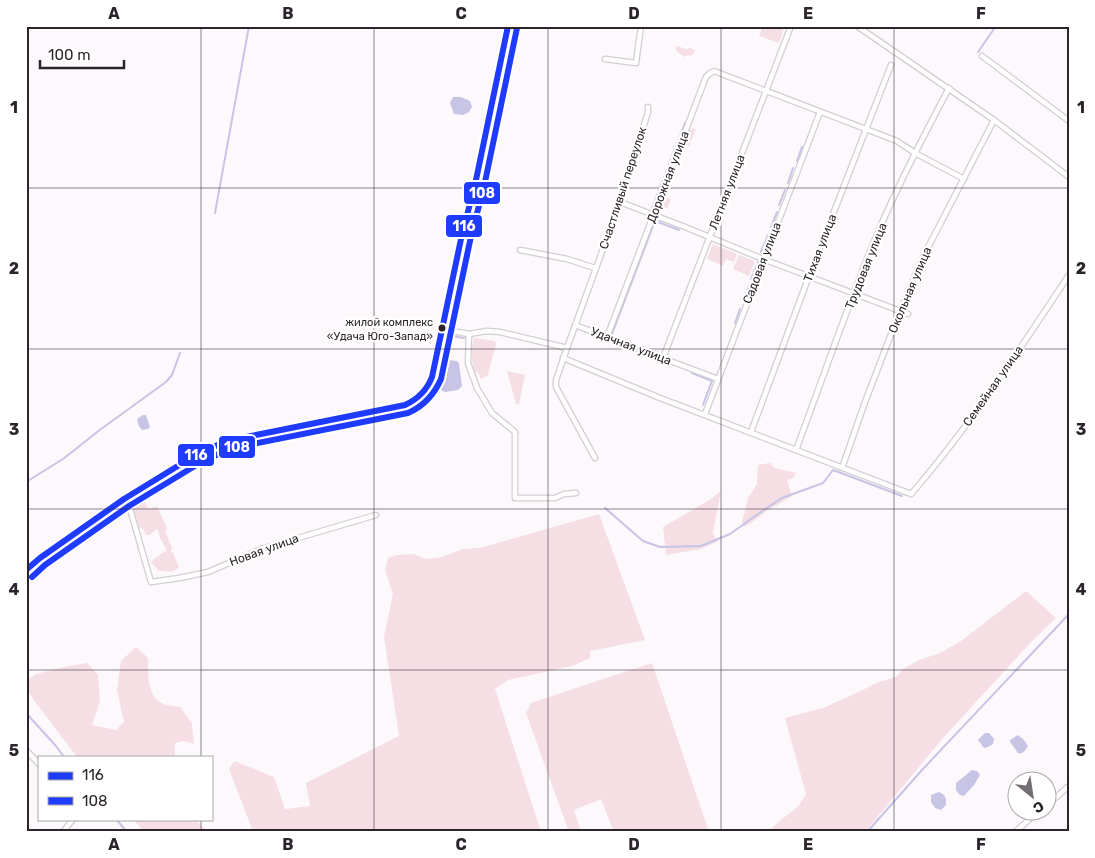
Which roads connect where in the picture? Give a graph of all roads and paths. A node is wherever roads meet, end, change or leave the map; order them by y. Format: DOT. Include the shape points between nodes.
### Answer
graph roads {
  1 [pos="508,26"];
  2 [pos="641,26"];
  3 [pos="791,26"];
  4 [pos="857,26"];
  5 [pos="982,56"];
  6 [pos="605,59"];
  7 [pos="891,65"];
  8 [pos="949,88"];
  9 [pos="766,91"];
  10 [pos="648,107"];
  11 [pos="820,112"];
  12 [pos="994,120"];
  13 [pos="1069,122"];
  14 [pos="866,129"];
  15 [pos="915,153"];
  16 [pos="1069,177"];
  17 [pos="964,179"];
  18 [pos="620,202"];
  19 [pos="654,215"];
  20 [pos="710,237"];
  21 [pos="520,250"];
  22 [pos="763,259"];
  23 [pos="596,268"];
  24 [pos="1069,275"];
  25 [pos="809,276"];
  26 [pos="854,294"];
  27 [pos="900,311"];
  28 [pos="908,314"];
  29 [pos="575,325"];
  30 [pos="441,329"];
  31 [pos="470,334"];
  32 [pos="607,337"];
  33 [pos="567,348"];
  34 [pos="563,358"];
  35 [pos="663,358"];
  36 [pos="718,379"];
  37 [pos="705,414"];
  38 [pos="751,432"];
  39 [pos="796,450"];
  40 [pos="595,458"];
  41 [pos="842,468"];
  42 [pos="576,493"];
  43 [pos="124,499"];
  44 [pos="376,515"];
  45 [pos="26,570"];
  46 [pos="26,750"];
  47 [pos="38,763"];
  48 [pos="1069,786"];
  49 [pos="1058,795"];
  50 [pos="72,820"];
  51 [pos="1029,820"];
  52 [pos="63,832"];
  53 [pos="1015,832"];
  1 -- 30 [label="street"];
  2 -- 6 [label="street" via="636,64"];
  3 -- 9 [label="street, Летняя улица"];
  4 -- 8 [label="street"];
  5 -- 13 [label="street"];
  7 -- 14 [label="street, Тихая улица"];
  8 -- 12 [label="street"];
  8 -- 15 [label="street, Трудовая улица"];
  9 -- 11 [label="street"];
  9 -- 19 [label="street, Дорожная улица" via="714,71 706,77"];
  9 -- 20 [label="street, Летняя улица"];
  10 -- 18 [label="street, Счастливый переулок"];
  11 -- 14 [label="street"];
  11 -- 22 [label="street, Садовая улица"];
  12 -- 16 [label="street"];
  12 -- 17 [label="street, Окольная улица"];
  14 -- 15 [label="street" via="897,141"];
  14 -- 25 [label="street, Тихая улица"];
  15 -- 17 [label="street"];
  15 -- 26 [label="street, Трудовая улица" via="878,232"];
  17 -- 27 [label="street, Окольная улица" via="925,253"];
  18 -- 19 [label="street"];
  18 -- 23 [label="street, Счастливый переулок"];
  19 -- 20 [label="street"];
  19 -- 32 [label="street, Дорожная улица"];
  20 -- 22 [label="street"];
  20 -- 35 [label="street, Летняя улица"];
  21 -- 23 [label="street"];
  22 -- 25 [label="street"];
  22 -- 36 [label="street, Садовая улица"];
  23 -- 29 [label="street, Счастливый переулок"];
  24 -- 41 [label="street, Семейная улица" via="970,419 911,494"];
  25 -- 26 [label="street"];
  25 -- 38 [label="street, Тихая улица"];
  26 -- 27 [label="street"];
  26 -- 39 [label="street, Трудовая улица"];
  27 -- 28 [label="street"];
  27 -- 41 [label="street, Окольная улица"];
  29 -- 32 [label="street, Удачная улица"];
  29 -- 33 [label="street, Удачная улица"];
  30 -- 31 [label="street"];
  30 -- 43 [label="street" via="430,381 412,402 225,442 194,456"];
  31 -- 33 [label="street" via="500,332"];
  31 -- 42 [label="street" via="468,363 477,388 492,413 515,432 515,498 555,498"];
  32 -- 35 [label="street, Удачная улица"];
  33 -- 34 [label="street, Удачная улица"];
  34 -- 37 [label="street"];
  34 -- 40 [label="street, Удачная улица" via="556,387"];
  35 -- 36 [label="street, Удачная улица"];
  36 -- 37 [label="street, Садовая улица"];
  37 -- 38 [label="street"];
  38 -- 39 [label="street"];
  39 -- 41 [label="street"];
  43 -- 44 [label="street, Новая улица" via="130,509 151,582 208,572 264,548"];
  43 -- 45 [label="street"];
  46 -- 47 [label="street"];
  48 -- 49 [label="street"];
  50 -- 52 [label="street"];
  51 -- 53 [label="street"];
}
